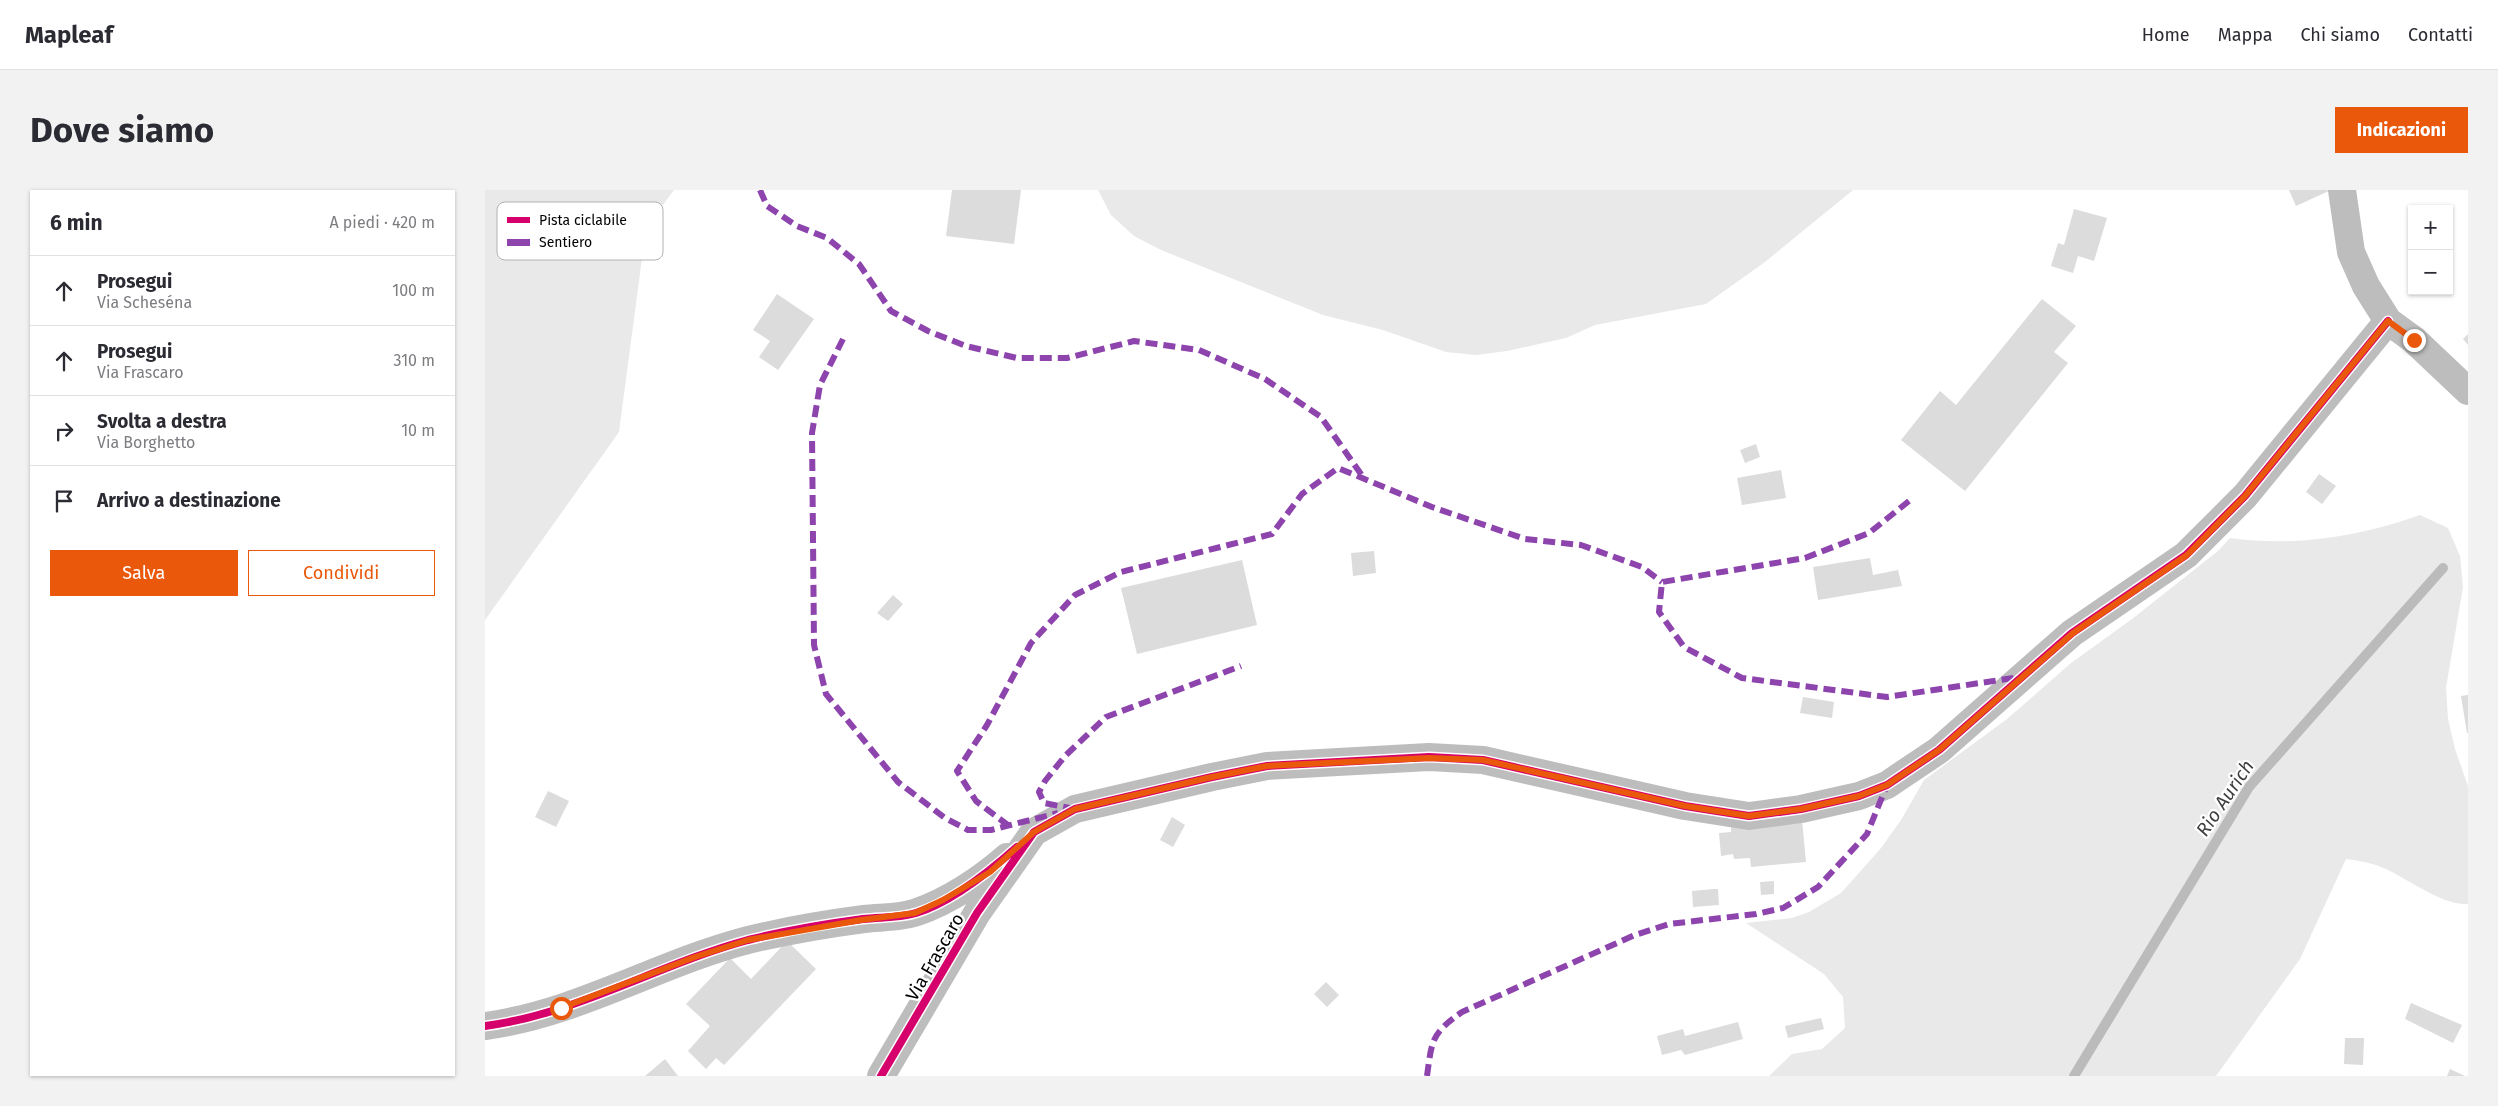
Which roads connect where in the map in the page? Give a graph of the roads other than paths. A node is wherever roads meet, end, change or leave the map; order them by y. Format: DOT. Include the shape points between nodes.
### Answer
graph roads {
  1 [pos="2342,190"];
  2 [pos="2388,321"];
  3 [pos="2468,391"];
  4 [pos="1034,832"];
  5 [pos="485,1026"];
  6 [pos="881,1076"];
  1 -- 2 [label="street" via="2351,252 2366,286"];
  2 -- 3 [label="street" via="2414,340"];
  2 -- 4 [label="street, Via Frascaro" via="2245,496 2187,555 2073,633 1939,750 1887,785 1859,796 1749,816 1685,806 1483,760 1355,760 1267,766 1145,792 1075,809"];
  4 -- 5 [label="street" via="990,872 915,913 748,940 561,1008"];
  4 -- 6 [label="street, Via Frascaro" via="977,913"];
}
